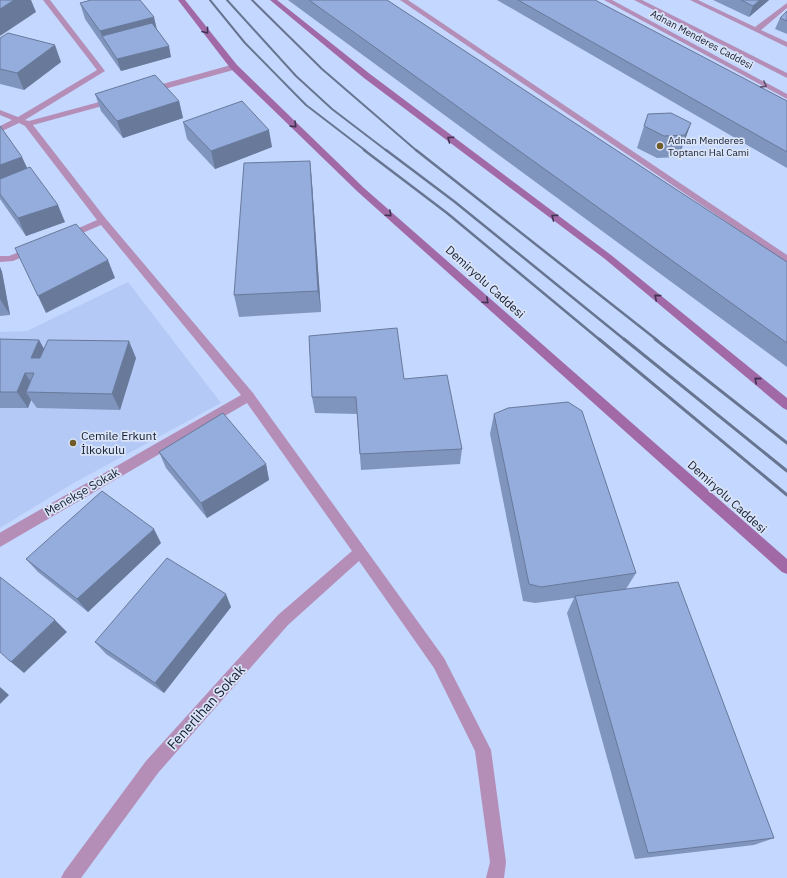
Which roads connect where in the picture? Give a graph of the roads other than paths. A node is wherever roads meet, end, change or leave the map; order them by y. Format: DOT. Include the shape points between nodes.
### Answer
graph roads {
  1 [pos="46,0"];
  2 [pos="181,0"];
  3 [pos="273,0"];
  4 [pos="403,0"];
  5 [pos="607,0"];
  6 [pos="637,0"];
  7 [pos="693,0"];
  8 [pos="787,5"];
  9 [pos="756,30"];
  10 [pos="787,45"];
  11 [pos="234,67"];
  12 [pos="787,76"];
  13 [pos="141,92"];
  14 [pos="126,96"];
  15 [pos="787,97"];
  16 [pos="0,112"];
  17 [pos="24,122"];
  18 [pos="0,129"];
  19 [pos="104,221"];
  20 [pos="60,238"];
  21 [pos="46,244"];
  22 [pos="0,259"];
  23 [pos="787,260"];
  24 [pos="249,396"];
  25 [pos="787,405"];
  26 [pos="0,541"];
  27 [pos="360,552"];
  28 [pos="787,568"];
  29 [pos="70,878"];
  30 [pos="495,878"];
  1 -- 17 [label="street" via="101,71"];
  2 -- 11 [label="main road, Demiryolu Caddesi, one-way"];
  25 -- 3 [label="main road, one-way" via="608,257 366,76"];
  4 -- 23 [label="street"];
  5 -- 15 [label="street, Adnan Menderes Caddesi, one-way"];
  6 -- 12 [label="street, Adnan Menderes Caddesi"];
  7 -- 9 [label="street"];
  8 -- 9 [label="street"];
  9 -- 10 [label="street"];
  11 -- 13 [label="street"];
  11 -- 28 [label="main road, Demiryolu Caddesi, one-way" via="361,190"];
  14 -- 17 [label="street"];
  16 -- 17 [label="street"];
  17 -- 18 [label="street"];
  17 -- 19 [label="street"];
  19 -- 20 [label="street"];
  19 -- 24 [label="street"];
  21 -- 22 [label="street" via="10,259"];
  24 -- 26 [label="street, Menekşe Sokak"];
  24 -- 27 [label="street"];
  27 -- 29 [label="street, Fenerlihan Sokak" via="283,620 158,761"];
  27 -- 30 [label="street" via="439,663 483,750 498,862"];
}
